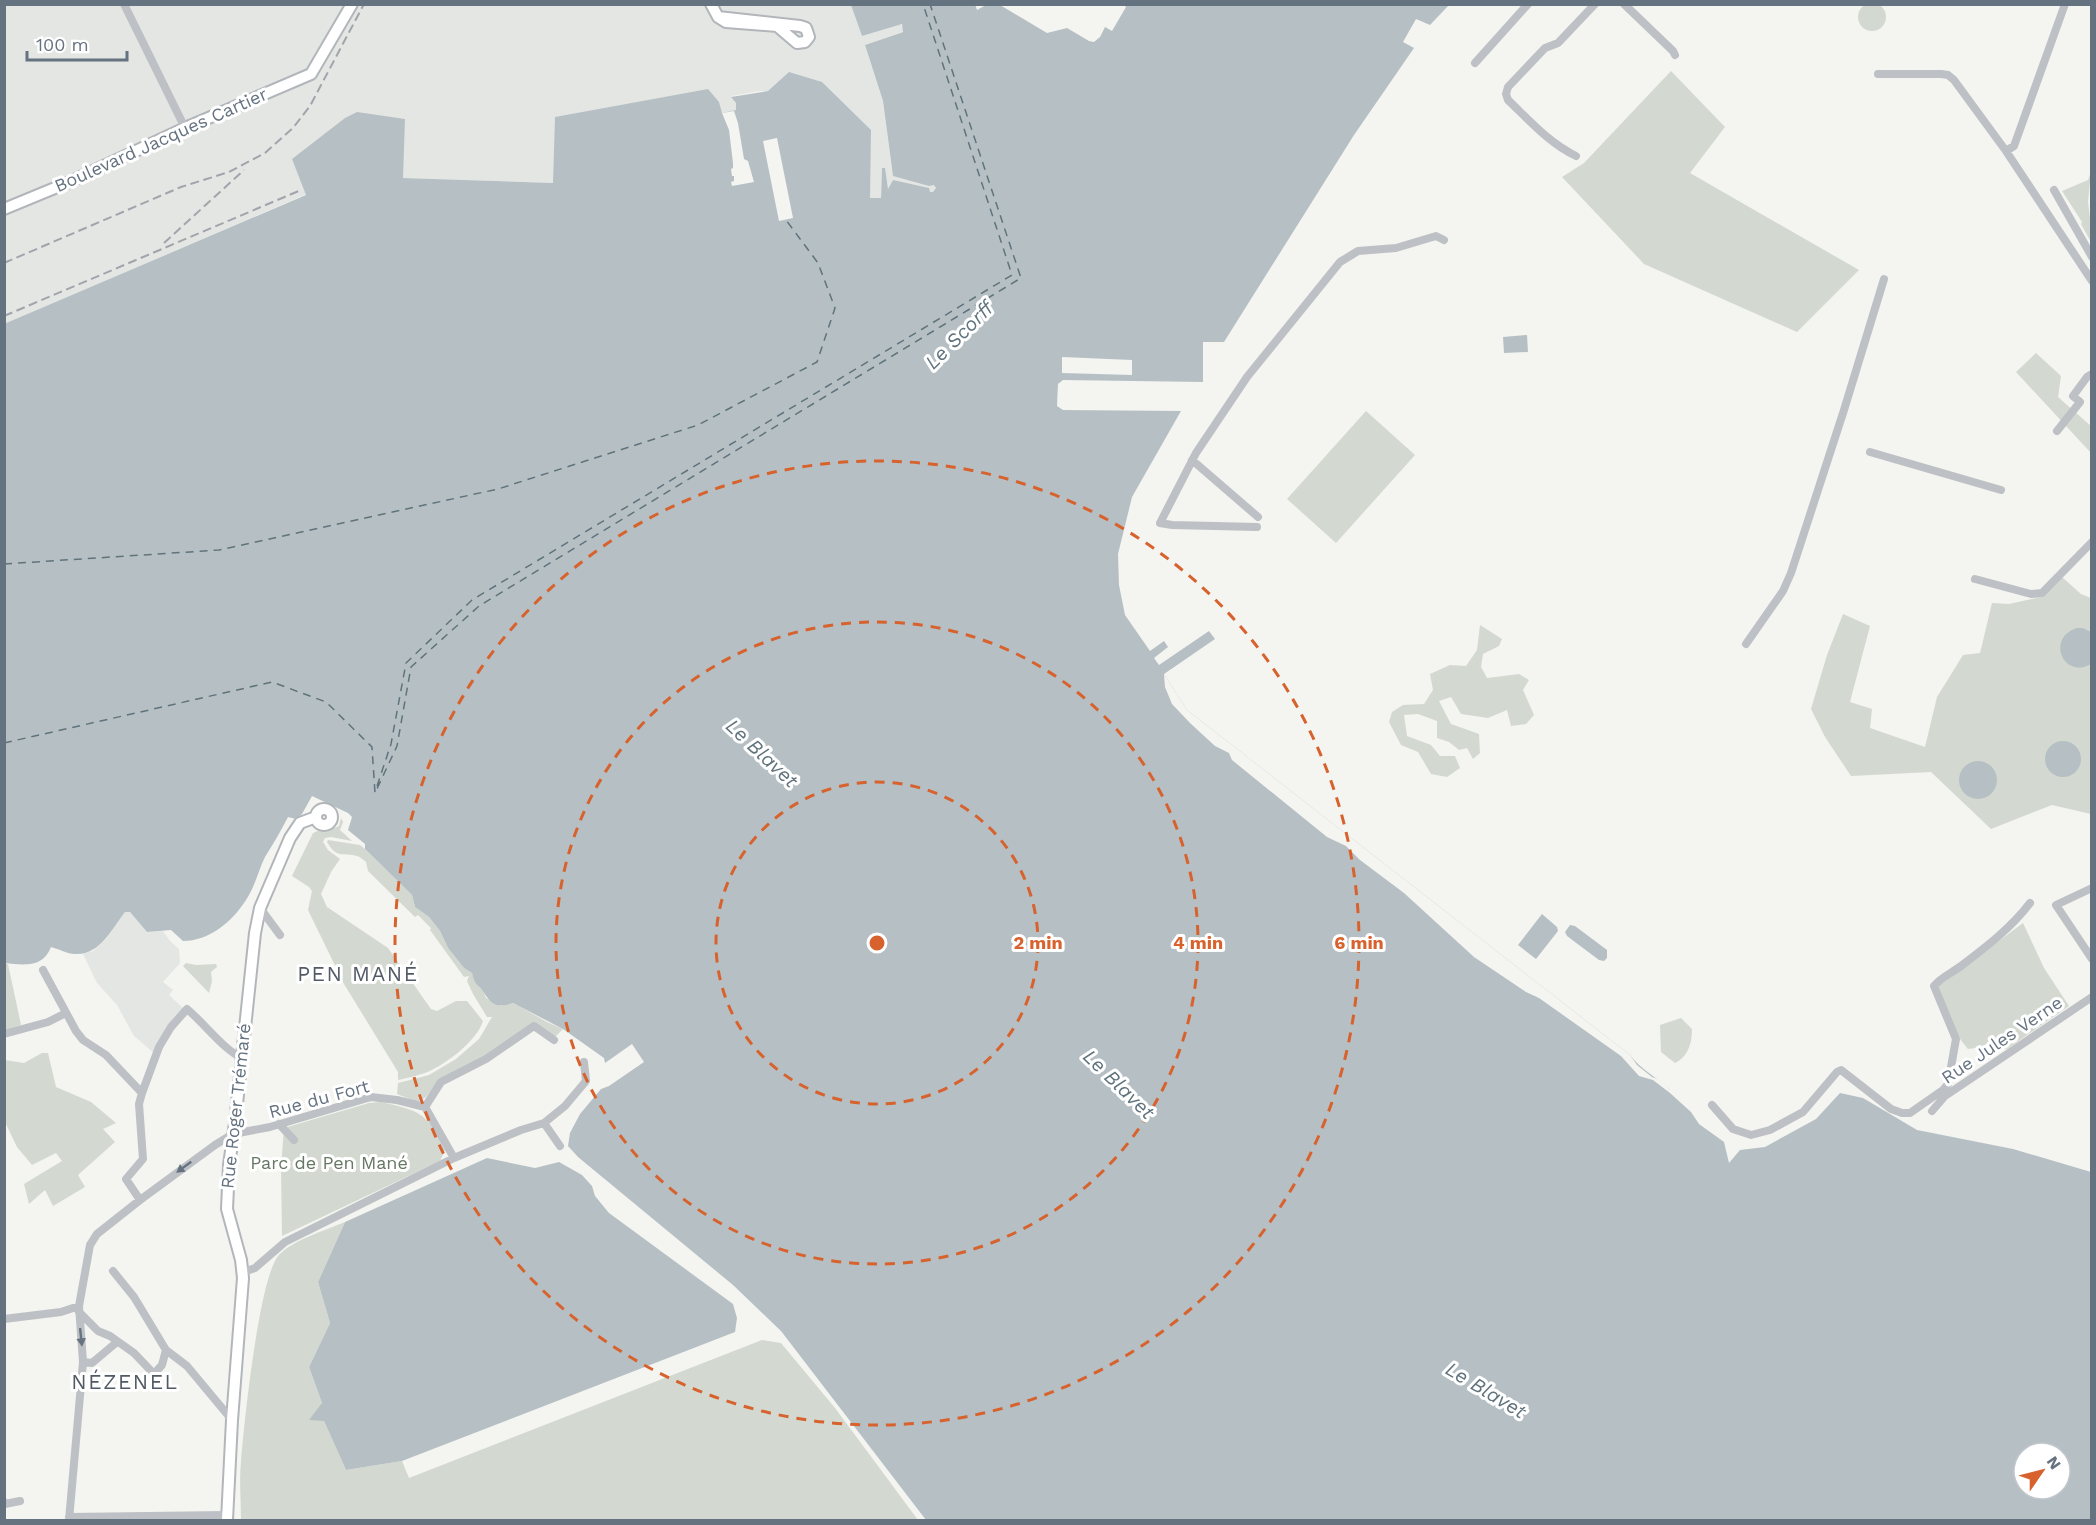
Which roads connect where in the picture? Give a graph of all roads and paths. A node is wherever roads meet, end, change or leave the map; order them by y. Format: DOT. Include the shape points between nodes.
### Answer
graph roads {
  1 [pos="124,4"];
  2 [pos="352,4"];
  3 [pos="711,4"];
  4 [pos="1528,4"];
  5 [pos="1595,4"];
  6 [pos="1624,4"];
  7 [pos="2065,4"];
  8 [pos="718,17"];
  9 [pos="1675,55"];
  10 [pos="1475,63"];
  11 [pos="1878,74"];
  12 [pos="185,128"];
  13 [pos="2006,151"];
  14 [pos="1576,156"];
  15 [pos="2054,190"];
  16 [pos="4,209"];
  17 [pos="1444,240"];
  18 [pos="2091,257"];
  19 [pos="1884,279"];
  20 [pos="2091,281"];
  21 [pos="2091,374"];
  22 [pos="2057,431"];
  23 [pos="1870,452"];
  24 [pos="1192,460"];
  25 [pos="2001,490"];
  26 [pos="1258,517"];
  27 [pos="1257,527"];
  28 [pos="2091,542"];
  29 [pos="1975,579"];
  30 [pos="1746,644"];
  31 [pos="316,817"];
  32 [pos="2091,888"];
  33 [pos="2030,903"];
  34 [pos="260,908"];
  35 [pos="280,935"];
  36 [pos="2091,959"];
  37 [pos="43,970"];
  38 [pos="2091,997"];
  39 [pos="66,1013"];
  40 [pos="4,1034"];
  41 [pos="554,1040"];
  42 [pos="241,1057"];
  43 [pos="584,1062"];
  44 [pos="142,1093"];
  45 [pos="1712,1105"];
  46 [pos="425,1107"];
  47 [pos="1932,1111"];
  48 [pos="279,1124"];
  49 [pos="544,1124"];
  50 [pos="233,1134"];
  51 [pos="294,1140"];
  52 [pos="560,1146"];
  53 [pos="454,1158"];
  54 [pos="140,1200"];
  55 [pos="113,1271"];
  56 [pos="243,1272"];
  57 [pos="79,1309"];
  58 [pos="4,1319"];
  59 [pos="117,1342"];
  60 [pos="166,1350"];
  61 [pos="83,1362"];
  62 [pos="232,1420"];
  63 [pos="20,1501"];
  64 [pos="4,1502"];
  65 [pos="117,1518"];
  66 [pos="227,1518"];
  67 [pos="69,1519"];
  1 -- 12 [label="street"];
  2 -- 12 [label="street, Boulevard Jacques Cartier" via="310,74"];
  3 -- 8 [label="street"];
  4 -- 10 [label="street"];
  5 -- 14 [label="street" via="1558,43 1545,48 1508,87 1506,94 1543,134"];
  6 -- 9 [label="street"];
  7 -- 13 [label="street" via="2014,146"];
  8 -- 8 [label="street" via="726,22 777,26 797,43 805,42 809,36 801,26"];
  11 -- 13 [label="street" via="1948,75"];
  12 -- 16 [label="street, Boulevard Jacques Cartier"];
  13 -- 20 [label="street"];
  15 -- 18 [label="street"];
  17 -- 24 [label="street" via="1436,236 1396,248 1358,251 1340,262 1247,377"];
  19 -- 30 [label="street" via="1791,573"];
  21 -- 22 [label="street" via="2073,396 2080,402"];
  23 -- 25 [label="street"];
  24 -- 26 [label="street"];
  24 -- 27 [label="street" via="1160,523"];
  28 -- 29 [label="street" via="2042,593 2031,594"];
  31 -- 34 [label="street, Rue Roger Trémaré" via="300,823 295,830"];
  32 -- 36 [label="street" via="2056,904"];
  33 -- 45 [label="street" via="2016,922 1934,986 1956,1039 1948,1084 1910,1113 1891,1108 1841,1070 1803,1112 1770,1130 1751,1135 1733,1129"];
  34 -- 35 [label="street"];
  34 -- 42 [label="street, Rue Roger Trémaré"];
  37 -- 39 [label="street"];
  38 -- 47 [label="street, Rue Jules Verne" via="1945,1096"];
  39 -- 40 [label="street"];
  39 -- 44 [label="street" via="83,1040 106,1055"];
  41 -- 46 [label="street" via="534,1026 486,1059 441,1082"];
  42 -- 44 [label="street" via="187,1009 159,1047"];
  42 -- 50 [label="street, Rue Roger Trémaré"];
  43 -- 49 [label="street" via="586,1081"];
  44 -- 54 [label="street" via="139,1104 144,1159 126,1179"];
  46 -- 48 [label="street, Rue du Fort" via="371,1097"];
  46 -- 53 [label="street"];
  48 -- 50 [label="street, Rue du Fort"];
  48 -- 51 [label="street"];
  49 -- 52 [label="street"];
  49 -- 53 [label="street"];
  50 -- 54 [label="street, one-way"];
  50 -- 56 [label="street, Rue Roger Trémaré" via="227,1209"];
  53 -- 56 [label="street" via="285,1242 255,1268"];
  54 -- 57 [label="street" via="97,1234 90,1245"];
  55 -- 60 [label="street"];
  56 -- 62 [label="street, Rue Roger Trémaré"];
  57 -- 58 [label="street"];
  57 -- 59 [label="street" via="98,1331"];
  57 -- 61 [label="street, one-way"];
  59 -- 60 [label="street" via="154,1374 162,1365"];
  59 -- 61 [label="street" via="92,1363"];
  60 -- 62 [label="street" via="188,1366"];
  61 -- 67 [label="street"];
  62 -- 66 [label="street, Rue Roger Trémaré"];
  63 -- 64 [label="street"];
  65 -- 66 [label="street"];
  65 -- 67 [label="street"];
}
